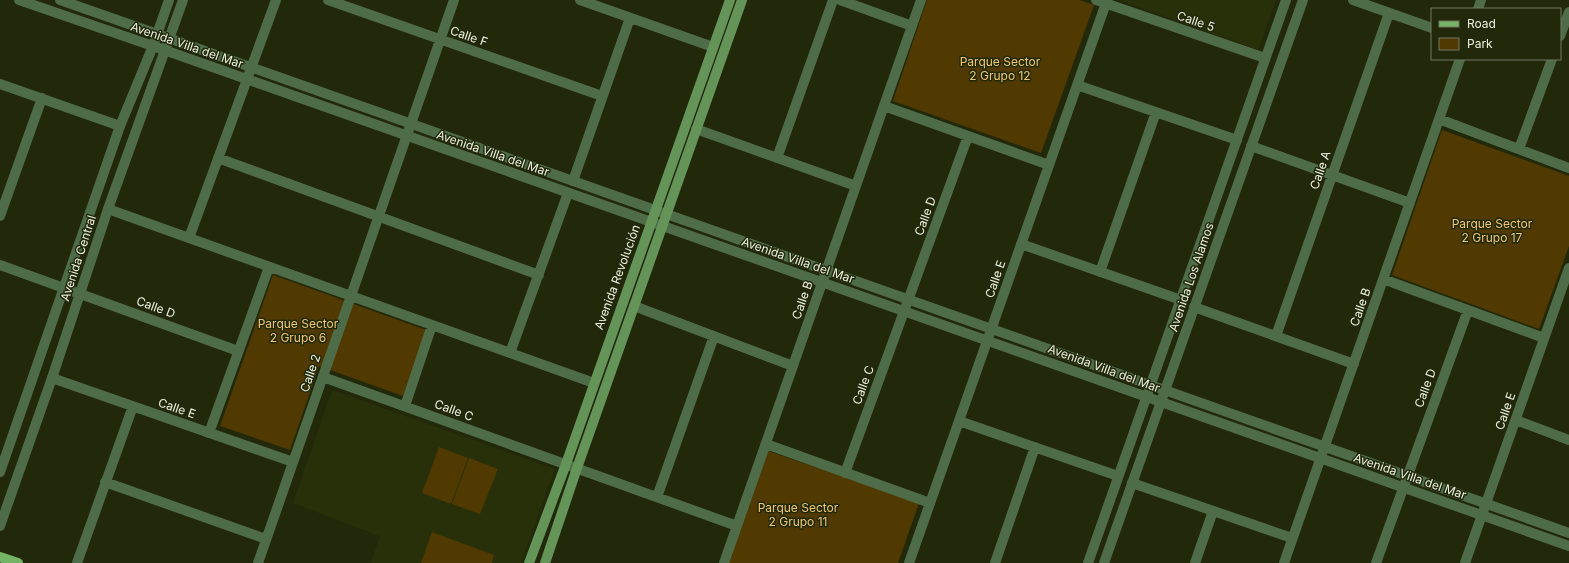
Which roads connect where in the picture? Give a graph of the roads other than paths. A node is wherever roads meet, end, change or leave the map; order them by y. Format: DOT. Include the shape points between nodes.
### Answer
graph roads {
  1 [pos="19,0"];
  2 [pos="60,0"];
  3 [pos="169,0"];
  4 [pos="183,0"];
  5 [pos="276,0"];
  6 [pos="328,0"];
  7 [pos="454,0"];
  8 [pos="580,0"];
  9 [pos="730,0"];
  10 [pos="742,0"];
  11 [pos="833,0"];
  12 [pos="840,0"];
  13 [pos="921,0"];
  14 [pos="1286,0"];
  15 [pos="1303,0"];
  16 [pos="1353,0"];
  17 [pos="1101,2"];
  18 [pos="1569,12"];
  19 [pos="1389,13"];
  20 [pos="630,18"];
  21 [pos="912,26"];
  22 [pos="1431,28"];
  23 [pos="1561,33"];
  24 [pos="157,34"];
  25 [pos="169,38"];
  26 [pos="440,39"];
  27 [pos="153,46"];
  28 [pos="713,47"];
  29 [pos="165,51"];
  30 [pos="1265,58"];
  31 [pos="1460,60"];
  32 [pos="1552,60"];
  33 [pos="249,74"];
  34 [pos="0,84"];
  35 [pos="1077,86"];
  36 [pos="602,96"];
  37 [pos="42,98"];
  38 [pos="884,106"];
  39 [pos="1156,112"];
  40 [pos="1440,119"];
  41 [pos="411,124"];
  42 [pos="120,126"];
  43 [pos="696,129"];
  44 [pos="406,136"];
  45 [pos="968,136"];
  46 [pos="1237,140"];
  47 [pos="1251,146"];
  48 [pos="1519,149"];
  49 [pos="218,158"];
  50 [pos="777,158"];
  51 [pos="1049,165"];
  52 [pos="1569,168"];
  53 [pos="1332,175"];
  54 [pos="572,181"];
  55 [pos="856,186"];
  56 [pos="568,193"];
  57 [pos="1410,203"];
  58 [pos="108,209"];
  59 [pos="655,210"];
  60 [pos="666,214"];
  61 [pos="0,216"];
  62 [pos="378,216"];
  63 [pos="651,222"];
  64 [pos="662,226"];
  65 [pos="189,238"];
  66 [pos="1021,244"];
  67 [pos="0,265"];
  68 [pos="269,267"];
  69 [pos="1569,268"];
  70 [pos="826,271"];
  71 [pos="1100,272"];
  72 [pos="539,275"];
  73 [pos="1383,279"];
  74 [pos="822,283"];
  75 [pos="64,287"];
  76 [pos="80,293"];
  77 [pos="351,296"];
  78 [pos="1181,300"];
  79 [pos="906,305"];
  80 [pos="634,306"];
  81 [pos="1194,307"];
  82 [pos="1468,310"];
  83 [pos="432,325"];
  84 [pos="991,328"];
  85 [pos="714,336"];
  86 [pos="1276,336"];
  87 [pos="1544,338"];
  88 [pos="987,340"];
  89 [pos="238,351"];
  90 [pos="510,353"];
  91 [pos="1354,364"];
  92 [pos="793,366"];
  93 [pos="323,377"];
  94 [pos="52,378"];
  95 [pos="594,383"];
  96 [pos="1150,385"];
  97 [pos="1165,390"];
  98 [pos="1146,397"];
  99 [pos="1161,402"];
  100 [pos="133,406"];
  101 [pos="405,406"];
  102 [pos="1516,420"];
  103 [pos="959,421"];
  104 [pos="209,433"];
  105 [pos="1569,440"];
  106 [pos="766,444"];
  107 [pos="4,447"];
  108 [pos="1035,447"];
  109 [pos="1325,447"];
  110 [pos="1321,458"];
  111 [pos="293,462"];
  112 [pos="566,464"];
  113 [pos="577,468"];
  114 [pos="0,472"];
  115 [pos="845,473"];
  116 [pos="1118,476"];
  117 [pos="1407,476"];
  118 [pos="105,482"];
  119 [pos="1132,483"];
  120 [pos="1403,487"];
  121 [pos="657,497"];
  122 [pos="1486,503"];
  123 [pos="930,504"];
  124 [pos="1213,511"];
  125 [pos="1482,515"];
  126 [pos="0,526"];
  127 [pos="737,526"];
  128 [pos="1569,533"];
  129 [pos="1292,538"];
  130 [pos="266,539"];
  131 [pos="1569,546"];
  132 [pos="0,557"];
  133 [pos="18,563"];
  134 [pos="78,563"];
  135 [pos="258,563"];
  136 [pos="529,563"];
  137 [pos="545,563"];
  138 [pos="724,563"];
  139 [pos="909,563"];
  140 [pos="995,563"];
  141 [pos="1088,563"];
  142 [pos="1104,563"];
  143 [pos="1195,563"];
  144 [pos="1284,563"];
  145 [pos="1376,563"];
  146 [pos="1466,563"];
  1 -- 27 [label="street, Avenida Villa del Mar"];
  2 -- 24 [label="street, Avenida Villa del Mar"];
  3 -- 24 [label="street, Avenida Central"];
  4 -- 25 [label="street, Avenida Central"];
  5 -- 33 [label="street"];
  6 -- 26 [label="street, Calle F"];
  7 -- 26 [label="street, Calle 2"];
  8 -- 20 [label="street"];
  9 -- 28 [label="main road, Avenida Revolución"];
  10 -- 43 [label="main road, Avenida Revolución"];
  11 -- 50 [label="street"];
  12 -- 21 [label="street"];
  13 -- 21 [label="street, Calle B"];
  14 -- 30 [label="street, Avenida Los Alamos"];
  15 -- 47 [label="street, Avenida Los Alamos"];
  16 -- 19 [label="street"];
  17 -- 30 [label="street, Calle 5"];
  17 -- 35 [label="street, Calle E"];
  18 -- 23 [label="street"];
  19 -- 22 [label="street"];
  19 -- 53 [label="street, Calle A"];
  20 -- 28 [label="street"];
  20 -- 36 [label="street"];
  21 -- 38 [label="street, Calle B"];
  24 -- 25 [label="street, Avenida Villa del Mar"];
  24 -- 27 [label="street, Avenida Central"];
  25 -- 29 [label="street, Avenida Central"];
  25 -- 33 [label="street, Avenida Villa del Mar"];
  26 -- 36 [label="street, Calle F"];
  26 -- 41 [label="street, Calle 2"];
  27 -- 29 [label="street, Avenida Villa del Mar"];
  27 -- 42 [label="street, Avenida Central"];
  28 -- 59 [label="main road, Avenida Revolución"];
  29 -- 33 [label="street, Avenida Villa del Mar"];
  29 -- 58 [label="street, Avenida Central"];
  30 -- 46 [label="street, Avenida Los Alamos"];
  31 -- 40 [label="street, Calle B"];
  32 -- 48 [label="street"];
  33 -- 41 [label="street, Avenida Villa del Mar"];
  33 -- 44 [label="street, Avenida Villa del Mar"];
  33 -- 49 [label="street"];
  34 -- 37 [label="street"];
  35 -- 39 [label="street"];
  35 -- 51 [label="street, Calle E"];
  36 -- 54 [label="street"];
  37 -- 42 [label="street"];
  37 -- 61 [label="street"];
  38 -- 45 [label="street"];
  38 -- 55 [label="street, Calle B"];
  39 -- 46 [label="street"];
  39 -- 71 [label="street"];
  40 -- 48 [label="street"];
  40 -- 57 [label="street, Calle B"];
  41 -- 44 [label="street, Calle 2"];
  41 -- 54 [label="street, Avenida Villa del Mar"];
  42 -- 75 [label="street, Avenida Central"];
  43 -- 50 [label="street"];
  43 -- 60 [label="main road, Avenida Revolución"];
  44 -- 56 [label="street, Avenida Villa del Mar"];
  44 -- 62 [label="street, Calle 2"];
  45 -- 51 [label="street"];
  45 -- 79 [label="street, Calle D"];
  46 -- 78 [label="street, Avenida Los Alamos"];
  47 -- 53 [label="street"];
  47 -- 81 [label="street, Avenida Los Alamos"];
  48 -- 52 [label="street"];
  49 -- 62 [label="street"];
  49 -- 65 [label="street"];
  50 -- 55 [label="street"];
  51 -- 66 [label="street, Calle E"];
  53 -- 57 [label="street"];
  53 -- 86 [label="street, Calle A"];
  54 -- 59 [label="street, Avenida Villa del Mar"];
  55 -- 70 [label="street, Calle B"];
  56 -- 63 [label="street, Avenida Villa del Mar"];
  56 -- 72 [label="street"];
  57 -- 73 [label="street, Calle B"];
  58 -- 65 [label="street"];
  58 -- 76 [label="street, Avenida Central"];
  59 -- 60 [label="street, Avenida Villa del Mar"];
  59 -- 63 [label="main road, Avenida Revolución"];
  60 -- 64 [label="main road, Avenida Revolución"];
  60 -- 70 [label="street, Avenida Villa del Mar"];
  62 -- 72 [label="street"];
  62 -- 77 [label="street, Calle 2"];
  63 -- 64 [label="street, Avenida Villa del Mar"];
  63 -- 95 [label="main road, Avenida Revolución"];
  64 -- 74 [label="street, Avenida Villa del Mar"];
  64 -- 80 [label="main road, Avenida Revolución"];
  65 -- 68 [label="street"];
  66 -- 71 [label="street"];
  66 -- 84 [label="street, Calle E"];
  67 -- 75 [label="street, Calle D"];
  68 -- 77 [label="street"];
  68 -- 89 [label="street"];
  69 -- 87 [label="street, Calle E"];
  70 -- 74 [label="street, Calle B"];
  70 -- 79 [label="street, Avenida Villa del Mar"];
  71 -- 78 [label="street"];
  72 -- 90 [label="street"];
  73 -- 82 [label="street"];
  73 -- 91 [label="street, Calle B"];
  74 -- 79 [label="street, Avenida Villa del Mar"];
  74 -- 92 [label="street, Calle B"];
  75 -- 76 [label="street, Calle D"];
  75 -- 107 [label="street, Avenida Central"];
  76 -- 89 [label="street, Calle D"];
  76 -- 94 [label="street, Avenida Central"];
  77 -- 83 [label="street"];
  77 -- 93 [label="street, Calle 2"];
  78 -- 96 [label="street, Avenida Los Alamos"];
  79 -- 84 [label="street, Avenida Villa del Mar"];
  79 -- 88 [label="street, Avenida Villa del Mar"];
  79 -- 115 [label="street, Calle C"];
  80 -- 85 [label="street"];
  80 -- 113 [label="main road, Avenida Revolución"];
  81 -- 86 [label="street"];
  81 -- 97 [label="street, Avenida Los Alamos"];
  82 -- 87 [label="street"];
  82 -- 117 [label="street, Calle D"];
  83 -- 90 [label="street"];
  83 -- 101 [label="street"];
  84 -- 88 [label="street, Calle E"];
  84 -- 96 [label="street, Avenida Villa del Mar"];
  85 -- 92 [label="street"];
  85 -- 121 [label="street"];
  86 -- 91 [label="street"];
  87 -- 102 [label="street, Calle E"];
  88 -- 98 [label="street, Avenida Villa del Mar"];
  88 -- 103 [label="street, Calle E"];
  89 -- 104 [label="street"];
  90 -- 95 [label="street"];
  91 -- 109 [label="street, Calle B"];
  92 -- 106 [label="street, Calle B"];
  93 -- 101 [label="street, Calle C"];
  93 -- 111 [label="street, Calle 2"];
  94 -- 100 [label="street, Calle E"];
  94 -- 126 [label="street, Avenida Central"];
  95 -- 112 [label="main road, Avenida Revolución"];
  96 -- 97 [label="street, Avenida Villa del Mar"];
  96 -- 98 [label="street, Avenida Los Alamos"];
  97 -- 99 [label="street, Avenida Los Alamos"];
  97 -- 109 [label="street, Avenida Villa del Mar"];
  98 -- 99 [label="street, Avenida Villa del Mar"];
  98 -- 116 [label="street, Avenida Los Alamos"];
  99 -- 110 [label="street, Avenida Villa del Mar"];
  99 -- 119 [label="street, Avenida Los Alamos"];
  100 -- 104 [label="street, Calle E"];
  100 -- 118 [label="street"];
  101 -- 112 [label="street, Calle C"];
  102 -- 105 [label="street"];
  102 -- 122 [label="street, Calle E"];
  103 -- 108 [label="street"];
  103 -- 123 [label="street, Calle E"];
  104 -- 111 [label="street, Calle E"];
  106 -- 115 [label="street"];
  106 -- 127 [label="street, Calle B"];
  107 -- 114 [label="street, Avenida Central"];
  108 -- 116 [label="street"];
  108 -- 140 [label="street"];
  109 -- 110 [label="street, Calle B"];
  109 -- 117 [label="street, Avenida Villa del Mar"];
  110 -- 120 [label="street, Avenida Villa del Mar"];
  110 -- 129 [label="street, Calle B"];
  111 -- 130 [label="street, Calle 2"];
  112 -- 113 [label="street, Calle C"];
  112 -- 136 [label="main road, Avenida Revolución"];
  113 -- 121 [label="street"];
  113 -- 137 [label="main road, Avenida Revolución"];
  115 -- 123 [label="street"];
  116 -- 141 [label="street, Avenida Los Alamos"];
  117 -- 120 [label="street"];
  117 -- 122 [label="street, Avenida Villa del Mar"];
  118 -- 130 [label="street"];
  118 -- 134 [label="street"];
  119 -- 124 [label="street"];
  119 -- 142 [label="street, Avenida Los Alamos"];
  120 -- 125 [label="street, Avenida Villa del Mar"];
  120 -- 145 [label="street"];
  121 -- 127 [label="street"];
  122 -- 125 [label="street, Calle E"];
  122 -- 128 [label="street, Avenida Villa del Mar"];
  123 -- 139 [label="street, Calle E"];
  124 -- 129 [label="street"];
  124 -- 143 [label="street"];
  125 -- 131 [label="street, Avenida Villa del Mar"];
  125 -- 146 [label="street, Calle E"];
  127 -- 138 [label="street, Calle B"];
  129 -- 144 [label="street, Calle B"];
  130 -- 135 [label="street, Calle 2"];
  132 -- 133 [label="main road"];
}
